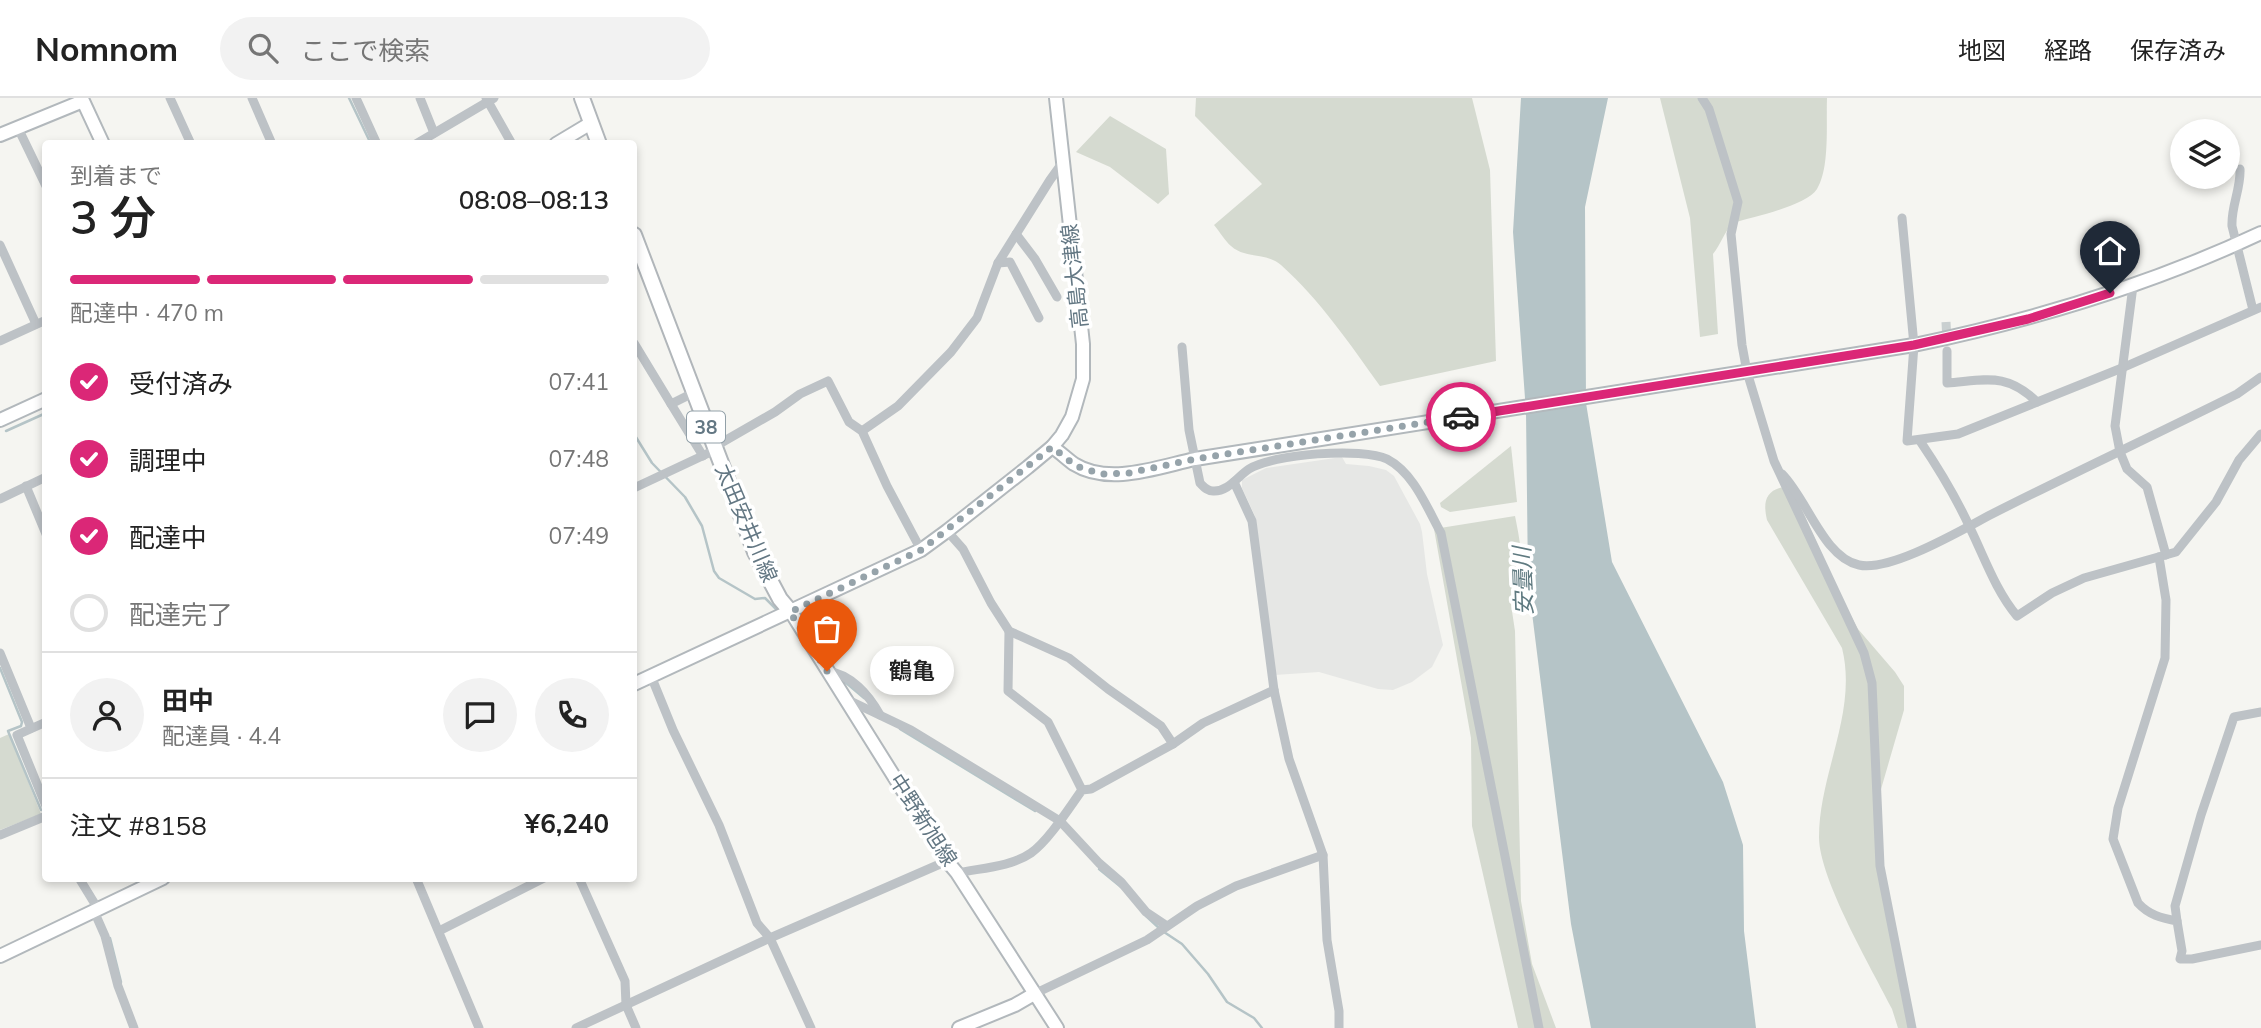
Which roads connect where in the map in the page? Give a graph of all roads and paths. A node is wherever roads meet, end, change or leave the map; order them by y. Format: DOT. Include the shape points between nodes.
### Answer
graph roads {
  1 [pos="170,98"];
  2 [pos="252,98"];
  3 [pos="356,98"];
  4 [pos="420,98"];
  5 [pos="582,98"];
  6 [pos="1056,98"];
  7 [pos="1702,98"];
  8 [pos="83,99"];
  9 [pos="489,99"];
  10 [pos="591,123"];
  11 [pos="18,128"];
  12 [pos="434,133"];
  13 [pos="0,135"];
  14 [pos="101,140"];
  15 [pos="189,140"];
  16 [pos="270,140"];
  17 [pos="375,140"];
  18 [pos="423,140"];
  19 [pos="510,140"];
  20 [pos="563,140"];
  21 [pos="597,140"];
  22 [pos="1063,162"];
  23 [pos="2240,169"];
  24 [pos="42,178"];
  25 [pos="2240,185"];
  26 [pos="2239,189"];
  27 [pos="1902,218"];
  28 [pos="2261,233"];
  29 [pos="1016,234"];
  30 [pos="637,243"];
  31 [pos="2237,244"];
  32 [pos="0,246"];
  33 [pos="999,263"];
  34 [pos="2133,286"];
  35 [pos="1057,298"];
  36 [pos="2257,308"];
  37 [pos="1039,318"];
  38 [pos="41,322"];
  39 [pos="0,341"];
  40 [pos="1914,345"];
  41 [pos="637,347"];
  42 [pos="1182,347"];
  43 [pos="1947,351"];
  44 [pos="2122,368"];
  45 [pos="1741,373"];
  46 [pos="2261,377"];
  47 [pos="693,393"];
  48 [pos="42,400"];
  49 [pos="2037,402"];
  50 [pos="671,404"];
  51 [pos="2,415"];
  52 [pos="862,431"];
  53 [pos="2261,434"];
  54 [pos="1920,441"];
  55 [pos="1052,447"];
  56 [pos="710,451"];
  57 [pos="2120,452"];
  58 [pos="1195,459"];
  59 [pos="1777,470"];
  60 [pos="42,479"];
  61 [pos="1234,482"];
  62 [pos="26,486"];
  63 [pos="637,487"];
  64 [pos="0,499"];
  65 [pos="42,524"];
  66 [pos="1969,526"];
  67 [pos="947,531"];
  68 [pos="921,550"];
  69 [pos="2162,556"];
  70 [pos="790,612"];
  71 [pos="1009,631"];
  72 [pos="0,653"];
  73 [pos="827,671"];
  74 [pos="650,676"];
  75 [pos="637,682"];
  76 [pos="1274,690"];
  77 [pos="845,699"];
  78 [pos="2261,712"];
  79 [pos="881,716"];
  80 [pos="42,724"];
  81 [pos="32,728"];
  82 [pos="1173,744"];
  83 [pos="1082,790"];
  84 [pos="42,796"];
  85 [pos="42,818"];
  86 [pos="1060,821"];
  87 [pos="0,835"];
  88 [pos="1322,855"];
  89 [pos="947,861"];
  90 [pos="957,873"];
  91 [pos="81,882"];
  92 [pos="155,882"];
  93 [pos="418,882"];
  94 [pos="536,882"];
  95 [pos="581,882"];
  96 [pos="96,910"];
  97 [pos="2177,921"];
  98 [pos="1167,926"];
  99 [pos="439,931"];
  100 [pos="770,938"];
  101 [pos="2261,945"];
  102 [pos="0,956"];
  103 [pos="1034,994"];
  104 [pos="626,1005"];
  105 [pos="134,1028"];
  106 [pos="479,1028"];
  107 [pos="576,1028"];
  108 [pos="636,1028"];
  109 [pos="811,1028"];
  110 [pos="959,1028"];
  111 [pos="1057,1028"];
  112 [pos="1339,1028"];
  113 [pos="1539,1028"];
  114 [pos="1912,1028"];
  1 -- 15 [label="street"];
  2 -- 16 [label="street"];
  3 -- 17 [label="street"];
  4 -- 12 [label="street"];
  5 -- 10 [label="main road"];
  6 -- 22 [label="main road, 高島大津線"];
  7 -- 45 [label="street" via="1738,202 1731,234"];
  8 -- 11 [label="main road"];
  8 -- 14 [label="main road"];
  9 -- 12 [label="street"];
  9 -- 19 [label="street"];
  10 -- 20 [label="main road"];
  10 -- 21 [label="main road"];
  11 -- 13 [label="main road"];
  11 -- 24 [label="street"];
  12 -- 18 [label="street"];
  22 -- 29 [label="street"];
  22 -- 55 [label="main road, 高島大津線" via="1083,379 1072,417"];
  23 -- 25 [label="street"];
  26 -- 31 [label="street" via="2232,213"];
  27 -- 40 [label="street"];
  28 -- 31 [label="main road"];
  29 -- 33 [label="street"];
  29 -- 35 [label="street"];
  30 -- 47 [label="main road, 太田安井川線 / 38"];
  31 -- 34 [label="main road"];
  31 -- 36 [label="street"];
  32 -- 38 [label="street"];
  33 -- 37 [label="street" via="1010,262"];
  33 -- 52 [label="street" via="977,318 951,352 898,406"];
  34 -- 40 [label="main road" via="2028,319"];
  34 -- 44 [label="street"];
  36 -- 44 [label="street"];
  38 -- 39 [label="street"];
  40 -- 45 [label="main road"];
  40 -- 54 [label="street" via="1908,441"];
  41 -- 50 [label="street"];
  42 -- 58 [label="street"];
  43 -- 49 [label="street" via="1947,383 2001,379"];
  44 -- 49 [label="street"];
  44 -- 57 [label="street" via="2115,426"];
  45 -- 58 [label="main road"];
  45 -- 59 [label="street"];
  46 -- 57 [label="street"];
  47 -- 50 [label="street"];
  47 -- 56 [label="main road, 太田安井川線 / 38"];
  48 -- 51 [label="main road"];
  49 -- 54 [label="street" via="1958,434"];
  50 -- 56 [label="street"];
  52 -- 56 [label="street" via="849,422 828,381"];
  52 -- 68 [label="street"];
  53 -- 69 [label="street" via="2176,552"];
  54 -- 66 [label="street"];
  55 -- 58 [label="main road" via="1076,466 1101,474"];
  55 -- 67 [label="main road, 高島大津線"];
  56 -- 63 [label="street"];
  56 -- 70 [label="main road, 太田安井川線 / 38" via="755,552"];
  57 -- 66 [label="street"];
  57 -- 69 [label="street" via="2127,469 2147,487"];
  58 -- 61 [label="street" via="1205,489 1214,491"];
  59 -- 66 [label="street" via="1801,497 1840,557 1859,565 1880,565"];
  59 -- 114 [label="street" via="1864,653 1872,683 1880,866"];
  60 -- 62 [label="street"];
  61 -- 76 [label="street" via="1252,521"];
  61 -- 113 [label="street" via="1251,468 1273,460 1329,453 1387,459 1414,484 1441,533"];
  62 -- 64 [label="street"];
  62 -- 65 [label="street"];
  66 -- 69 [label="street" via="2005,602 2017,616 2084,578"];
  67 -- 68 [label="main road, 高島大津線"];
  67 -- 71 [label="street" via="963,549"];
  68 -- 70 [label="main road, 高島大津線"];
  69 -- 97 [label="street" via="2165,658 2118,808 2113,839 2137,903 2157,917"];
  70 -- 73 [label="main road, 中野新旭線"];
  70 -- 74 [label="main road"];
  71 -- 82 [label="street" via="1069,658 1161,726"];
  71 -- 83 [label="street" via="1007,691 1048,722"];
  72 -- 81 [label="street"];
  73 -- 77 [label="main road, 中野新旭線"];
  73 -- 79 [label="street" via="838,672 863,691"];
  74 -- 75 [label="main road"];
  74 -- 100 [label="street" via="719,825 757,923"];
  76 -- 82 [label="street" via="1229,709"];
  76 -- 88 [label="street" via="1289,759"];
  77 -- 79 [label="street"];
  77 -- 89 [label="main road, 中野新旭線"];
  78 -- 97 [label="street" via="2234,717 2175,906"];
  79 -- 86 [label="street"];
  80 -- 81 [label="street"];
  81 -- 84 [label="street" via="17,735"];
  82 -- 83 [label="street"];
  83 -- 86 [label="street"];
  85 -- 87 [label="street"];
  86 -- 90 [label="street" via="1030,853 1011,862"];
  86 -- 98 [label="street" via="1146,912"];
  88 -- 98 [label="street" via="1236,886"];
  88 -- 112 [label="street"];
  89 -- 90 [label="main road, 中野新旭線"];
  89 -- 100 [label="street"];
  90 -- 103 [label="main road, 中野新旭線"];
  91 -- 96 [label="street"];
  92 -- 96 [label="main road"];
  93 -- 99 [label="street"];
  94 -- 99 [label="street"];
  95 -- 104 [label="street" via="625,981"];
  96 -- 102 [label="main road"];
  96 -- 105 [label="street"];
  97 -- 101 [label="street" via="2180,959"];
  98 -- 103 [label="street"];
  99 -- 106 [label="street"];
  100 -- 104 [label="street"];
  100 -- 109 [label="street"];
  103 -- 110 [label="main road"];
  103 -- 111 [label="main road, 中野新旭線"];
  104 -- 107 [label="street"];
  104 -- 108 [label="street"];
}
